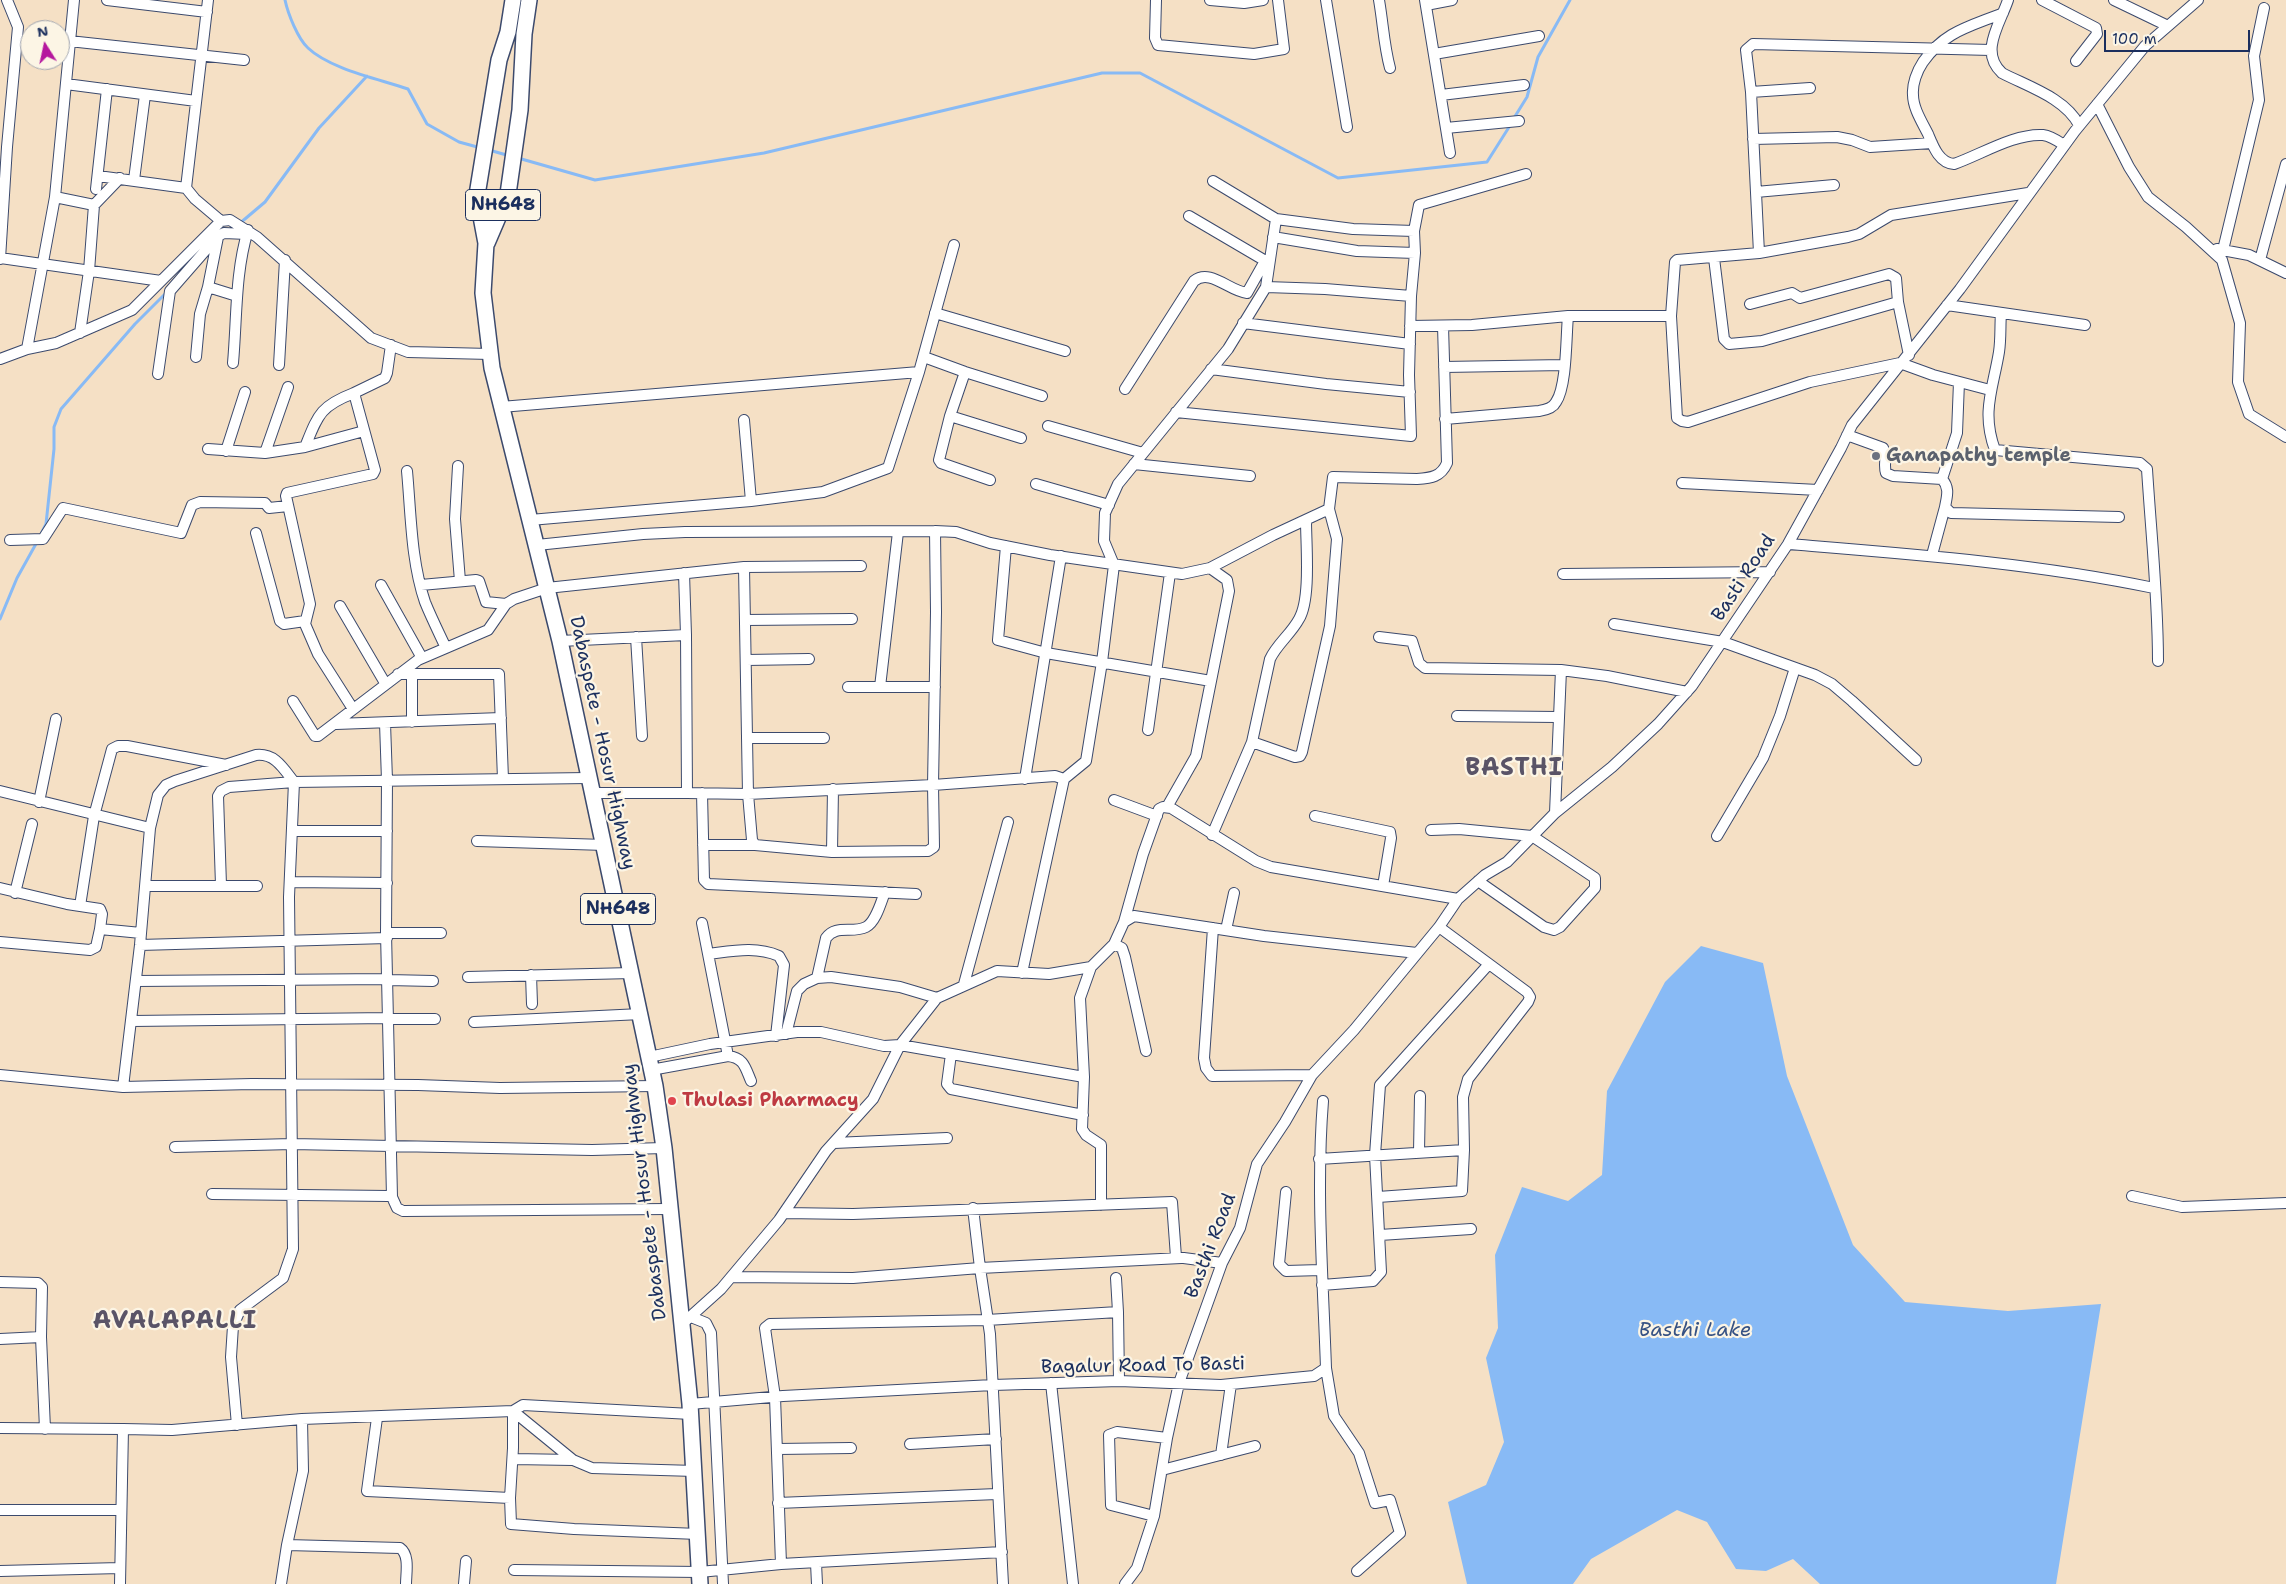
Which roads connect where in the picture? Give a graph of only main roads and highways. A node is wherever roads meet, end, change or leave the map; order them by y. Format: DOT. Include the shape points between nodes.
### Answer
graph roads {
  1 [pos="513,0"];
  2 [pos="529,0"];
  3 [pos="508,32"];
  4 [pos="524,34"];
  5 [pos="486,243"];
  6 [pos="700,1578"];
  1 -- 3 [label="highway, NH648"];
  2 -- 4 [label="highway, Dabaspete - Hosur Highway / NH648"];
  3 -- 4 [label="highway"];
  3 -- 5 [label="highway, Dabaspete - Hosur Highway / NH648" via="499,60 477,194"];
  4 -- 5 [label="highway, Dabaspete - Hosur Highway / NH648" via="520,110 508,194"];
  5 -- 6 [label="highway, Dabaspete - Hosur Highway / NH648" via="484,293 490,354 560,641 655,1086 686,1321"];
}
